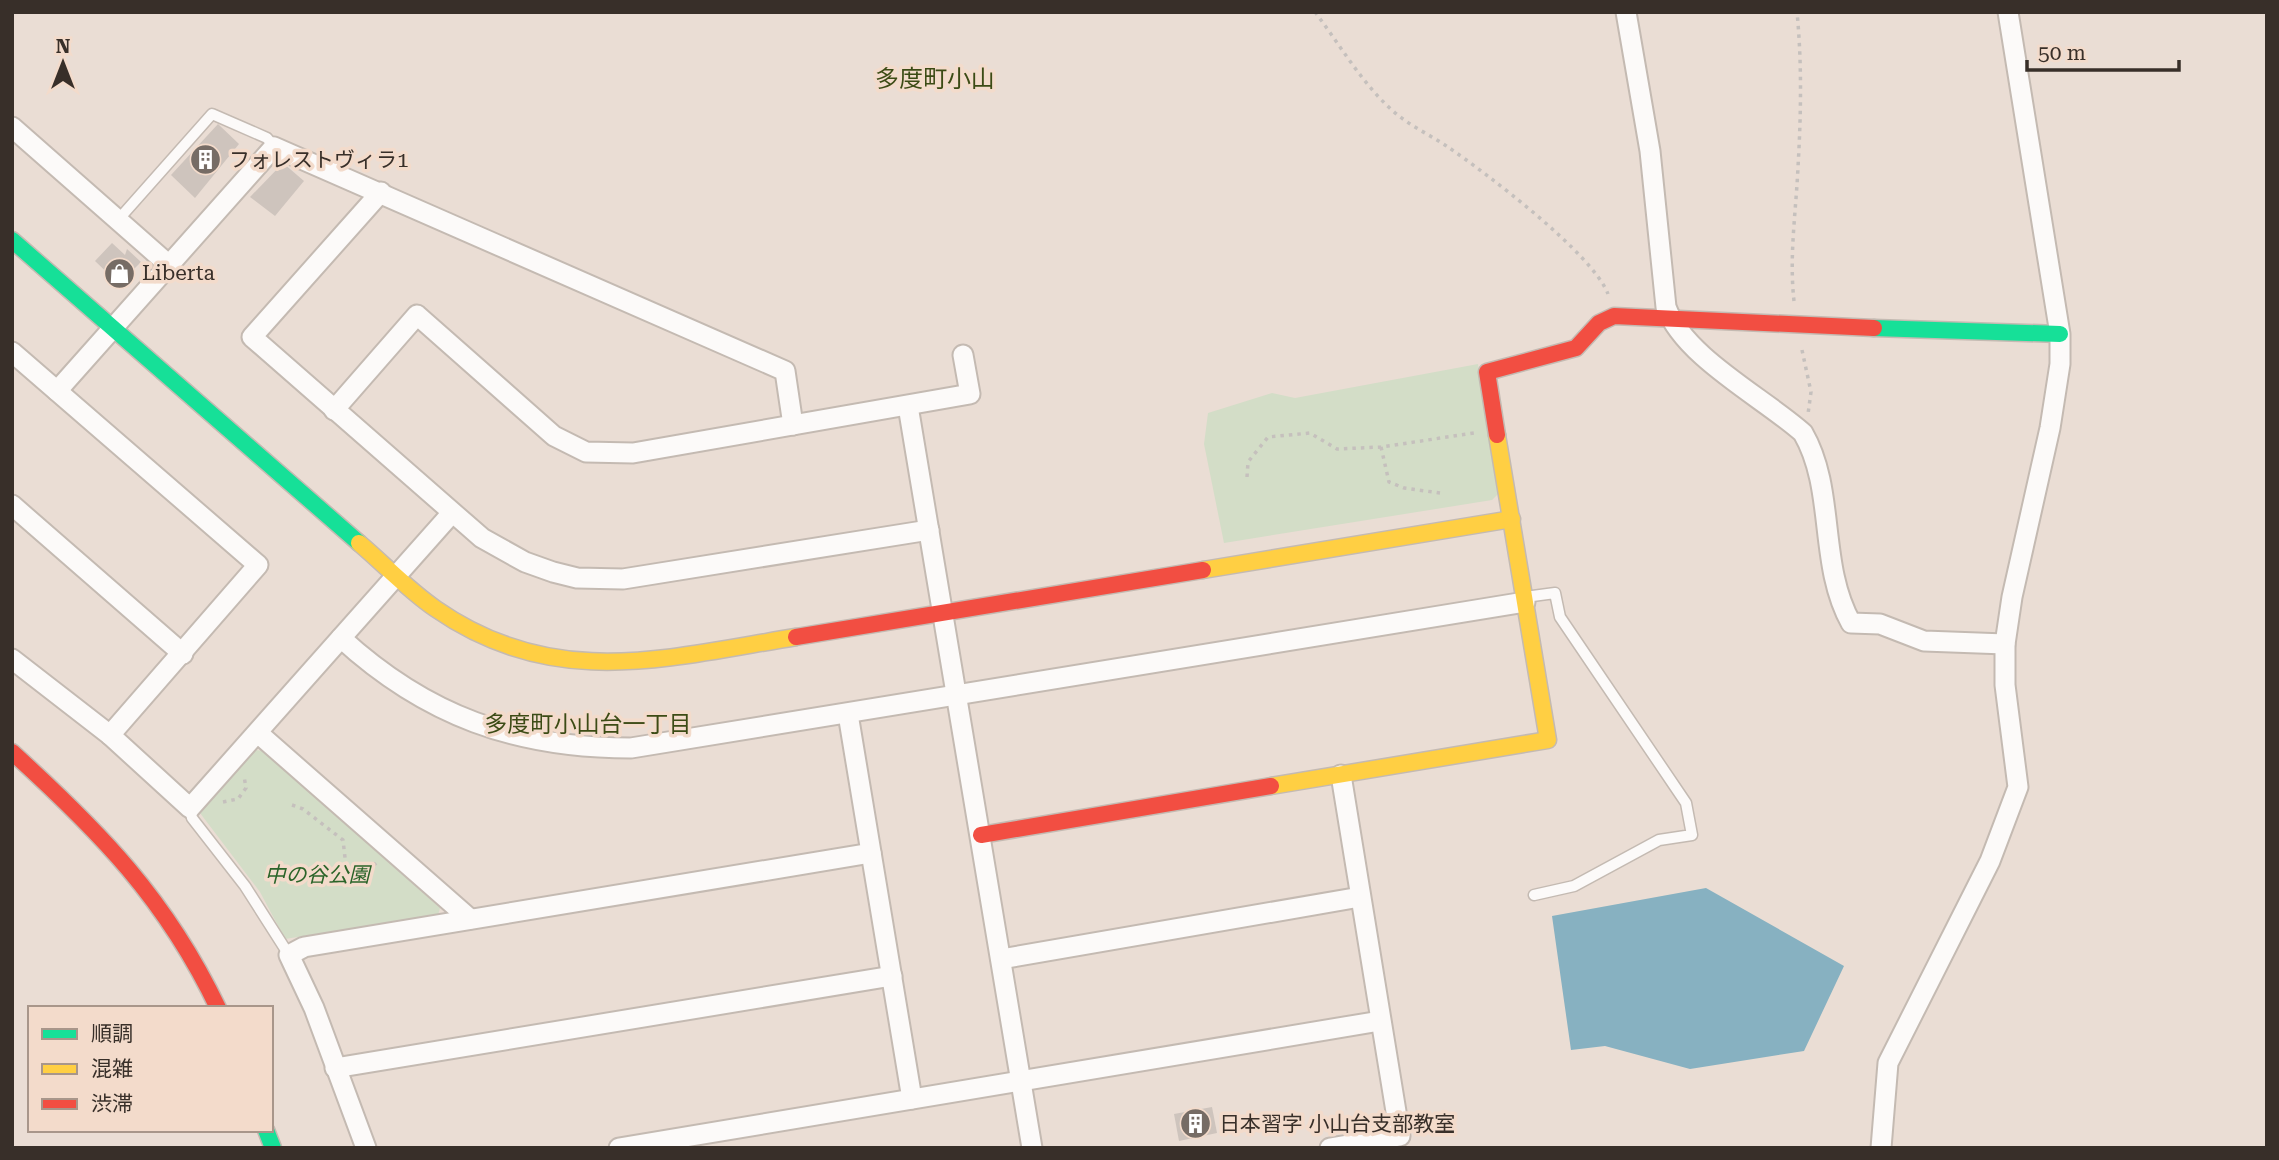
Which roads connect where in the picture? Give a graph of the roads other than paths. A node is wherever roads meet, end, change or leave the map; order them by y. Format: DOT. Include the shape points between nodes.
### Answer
graph roads {
  1 [pos="1626,12"];
  2 [pos="2008,12"];
  3 [pos="12,127"];
  4 [pos="274,147"];
  5 [pos="381,192"];
  6 [pos="118,220"];
  7 [pos="12,240"];
  8 [pos="169,265"];
  9 [pos="1671,321"];
  10 [pos="114,327"];
  11 [pos="2060,334"];
  12 [pos="12,352"];
  13 [pos="963,355"];
  14 [pos="57,391"];
  15 [pos="908,406"];
  16 [pos="334,410"];
  17 [pos="793,425"];
  18 [pos="12,505"];
  19 [pos="451,514"];
  20 [pos="1512,519"];
  21 [pos="929,530"];
  22 [pos="395,576"];
  23 [pos="1525,599"];
  24 [pos="942,612"];
  25 [pos="341,638"];
  26 [pos="2005,644"];
  27 [pos="183,654"];
  28 [pos="12,659"];
  29 [pos="957,695"];
  30 [pos="848,714"];
  31 [pos="259,734"];
  32 [pos="110,735"];
  33 [pos="12,752"];
  34 [pos="1341,775"];
  35 [pos="190,808"];
  36 [pos="981,835"];
  37 [pos="871,853"];
  38 [pos="1534,895"];
  39 [pos="1360,897"];
  40 [pos="470,919"];
  41 [pos="289,956"];
  42 [pos="1000,959"];
  43 [pos="892,976"];
  44 [pos="217,1006"];
  45 [pos="1380,1021"];
  46 [pos="335,1068"];
  47 [pos="1021,1081"];
  48 [pos="912,1099"];
  49 [pos="701,1141"];
  50 [pos="366,1148"];
  51 [pos="619,1148"];
  52 [pos="1032,1148"];
  53 [pos="1330,1148"];
  54 [pos="1881,1148"];
  1 -- 9 [label="street" via="1650,151"];
  2 -- 11 [label="street"];
  3 -- 6 [label="street"];
  4 -- 5 [label="street"];
  4 -- 6 [label="lane" via="267,138 212,114"];
  4 -- 8 [label="street"];
  5 -- 16 [label="street" via="252,337"];
  5 -- 17 [label="street" via="786,371"];
  6 -- 8 [label="street"];
  7 -- 10 [label="street"];
  8 -- 10 [label="street"];
  9 -- 11 [label="street"];
  9 -- 20 [label="street" via="1613,315 1602,320 1576,348 1487,372"];
  9 -- 26 [label="street" via="1702,354 1803,433 1811,448 1825,510 1832,574 1851,623 1880,624 1924,641"];
  10 -- 14 [label="street"];
  10 -- 22 [label="street"];
  11 -- 26 [label="street" via="2050,428 2011,597"];
  12 -- 14 [label="street"];
  13 -- 15 [label="street" via="970,394"];
  14 -- 27 [label="street" via="258,565"];
  15 -- 17 [label="street"];
  15 -- 21 [label="street"];
  16 -- 17 [label="street" via="417,315 554,436 586,452 617,455"];
  16 -- 19 [label="street"];
  18 -- 27 [label="street"];
  19 -- 21 [label="street" via="525,562 600,580"];
  19 -- 22 [label="street"];
  20 -- 23 [label="street"];
  20 -- 24 [label="street"];
  21 -- 24 [label="street"];
  22 -- 24 [label="street" via="434,608 482,636 545,658 595,664 638,663"];
  22 -- 25 [label="street"];
  23 -- 29 [label="street"];
  23 -- 34 [label="street" via="1548,740"];
  23 -- 38 [label="lane" via="1555,593 1560,617 1686,803 1692,835 1659,841 1574,886"];
  24 -- 29 [label="street"];
  25 -- 30 [label="street" via="394,683 440,709 496,731 556,744 631,748"];
  25 -- 31 [label="street"];
  26 -- 54 [label="street" via="2005,685 2018,787 1990,860 1888,1063"];
  27 -- 32 [label="street"];
  28 -- 32 [label="street"];
  29 -- 30 [label="street"];
  29 -- 36 [label="street"];
  30 -- 37 [label="street"];
  31 -- 35 [label="street"];
  31 -- 40 [label="street"];
  32 -- 35 [label="street"];
  33 -- 44 [label="street" via="120,852 186,943"];
  34 -- 36 [label="street"];
  34 -- 39 [label="street"];
  35 -- 41 [label="lane" via="192,818 245,886"];
  36 -- 42 [label="street"];
  37 -- 40 [label="street"];
  37 -- 43 [label="street"];
  39 -- 42 [label="street"];
  39 -- 45 [label="street"];
  40 -- 41 [label="street" via="304,947"];
  41 -- 46 [label="street"];
  42 -- 47 [label="street"];
  43 -- 46 [label="street"];
  43 -- 48 [label="street"];
  45 -- 47 [label="street"];
  45 -- 53 [label="street" via="1400,1136"];
  46 -- 50 [label="street"];
  47 -- 48 [label="street"];
  47 -- 52 [label="street"];
  48 -- 49 [label="street"];
  49 -- 51 [label="street"];
}
